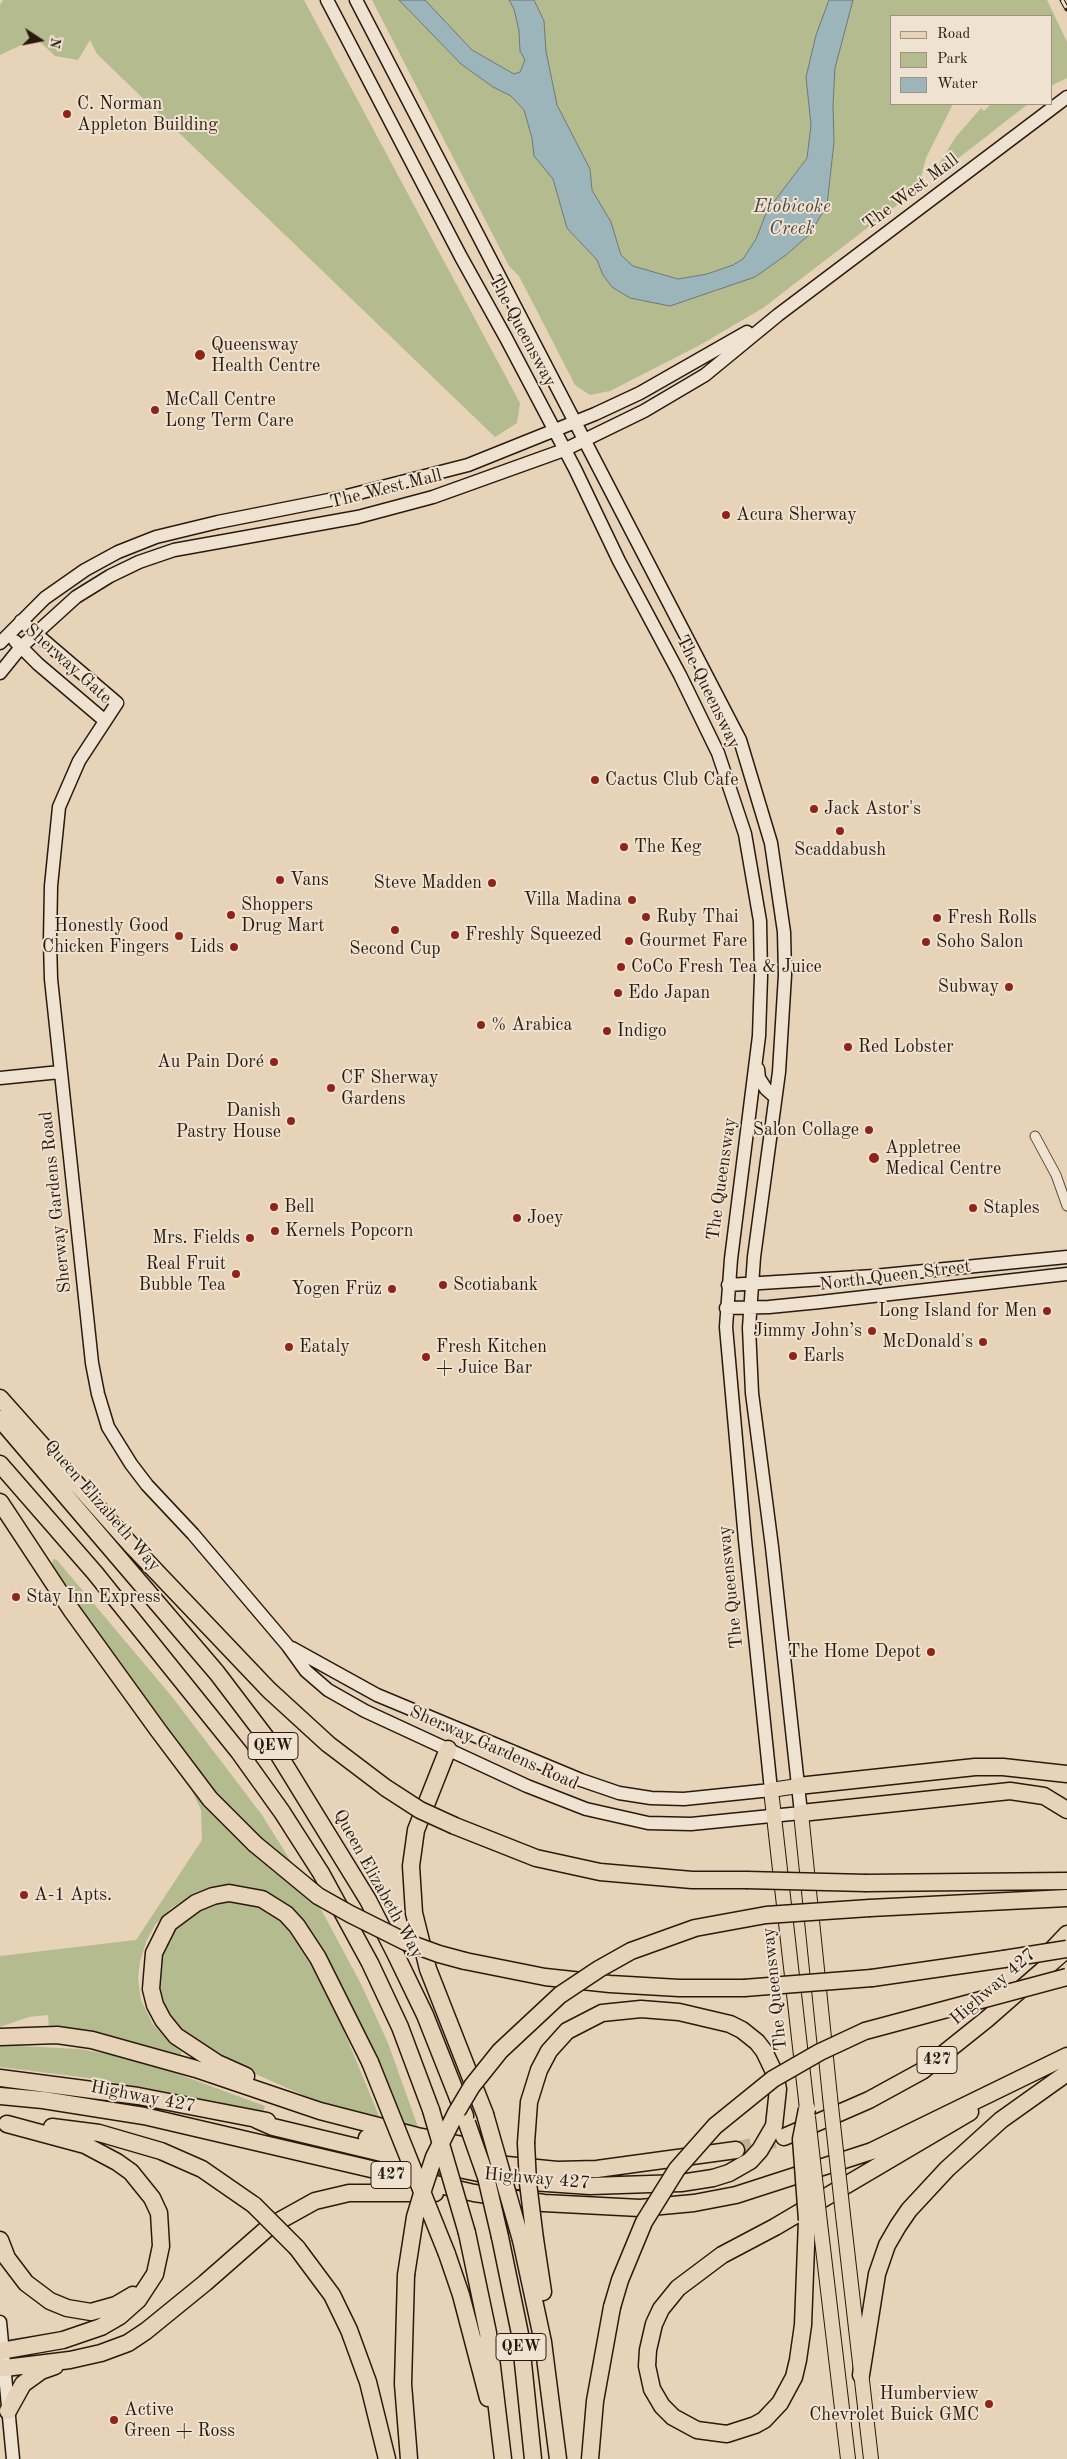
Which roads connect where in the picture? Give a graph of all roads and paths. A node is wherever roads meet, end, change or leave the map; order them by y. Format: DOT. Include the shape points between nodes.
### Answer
graph roads {
  1 [pos="326,0"];
  2 [pos="356,0"];
  3 [pos="1067,98"];
  4 [pos="778,315"];
  5 [pos="576,421"];
  6 [pos="554,430"];
  7 [pos="586,441"];
  8 [pos="564,450"];
  9 [pos="20,621"];
  10 [pos="35,634"];
  11 [pos="4,638"];
  12 [pos="21,647"];
  13 [pos="0,673"];
  14 [pos="117,703"];
  15 [pos="104,720"];
  16 [pos="757,1064"];
  17 [pos="60,1072"];
  18 [pos="0,1078"];
  19 [pos="775,1096"];
  20 [pos="1035,1136"];
  21 [pos="1067,1206"];
  22 [pos="1067,1257"];
  23 [pos="1067,1274"];
  24 [pos="752,1283"];
  25 [pos="728,1285"];
  26 [pos="751,1307"];
  27 [pos="726,1308"];
  28 [pos="0,1398"];
  29 [pos="0,1419"];
  30 [pos="0,1464"];
  31 [pos="0,1502"];
  32 [pos="288,1646"];
  33 [pos="440,1720"];
  34 [pos="457,1727"];
  35 [pos="431,1740"];
  36 [pos="448,1750"];
  37 [pos="1067,1774"];
  38 [pos="798,1786"];
  39 [pos="771,1790"];
  40 [pos="1067,1810"];
  41 [pos="801,1813"];
  42 [pos="775,1815"];
  43 [pos="1067,1882"];
  44 [pos="1067,1898"];
  45 [pos="1067,1934"];
  46 [pos="1067,1949"];
  47 [pos="1067,1977"];
  48 [pos="987,2019"];
  49 [pos="0,2037"];
  50 [pos="1060,2060"];
  51 [pos="1067,2073"];
  52 [pos="0,2078"];
  53 [pos="0,2096"];
  54 [pos="807,2109"];
  55 [pos="320,2111"];
  56 [pos="257,2120"];
  57 [pos="3,2123"];
  58 [pos="784,2137"];
  59 [pos="736,2150"];
  60 [pos="621,2165"];
  61 [pos="474,2193"];
  62 [pos="813,2221"];
  63 [pos="0,2240"];
  64 [pos="528,2240"];
  65 [pos="147,2285"];
  66 [pos="0,2322"];
  67 [pos="1,2350"];
  68 [pos="70,2360"];
  69 [pos="2,2368"];
  70 [pos="861,2375"];
  71 [pos="8,2411"];
  72 [pos="503,2453"];
  73 [pos="13,2459"];
  74 [pos="387,2459"];
  75 [pos="409,2459"];
  76 [pos="533,2459"];
  77 [pos="558,2459"];
  78 [pos="590,2459"];
  79 [pos="848,2459"];
  80 [pos="871,2459"];
  1 -- 6 [label="main road, The Queensway"];
  2 -- 5 [label="main road, The Queensway"];
  3 -- 4 [label="main road, The West Mall"];
  4 -- 5 [label="main road, The West Mall" via="640,392"];
  4 -- 7 [label="main road, The West Mall" via="705,375"];
  5 -- 6 [label="main road, The West Mall"];
  5 -- 7 [label="main road, The Queensway"];
  6 -- 8 [label="main road, The Queensway"];
  6 -- 9 [label="main road, The West Mall" via="468,465 412,481 156,537 85,570 45,598"];
  7 -- 8 [label="main road, The West Mall"];
  7 -- 19 [label="main road, The Queensway" via="740,740 761,806 777,877 784,932 785,975"];
  8 -- 10 [label="main road, The West Mall" via="433,497 358,516 174,550 139,562 76,597"];
  8 -- 16 [label="main road, The Queensway" via="684,683 718,753 736,800 760,921"];
  9 -- 10 [label="main road, Sherway Gate"];
  9 -- 11 [label="main road, The West Mall"];
  10 -- 12 [label="main road, The West Mall"];
  10 -- 14 [label="main road, Sherway Gate"];
  11 -- 12 [label="main road, Sherway Gate"];
  12 -- 13 [label="main road, The West Mall"];
  12 -- 15 [label="main road, Sherway Gate"];
  14 -- 15 [label="main road, Sherway Gardens Road"];
  15 -- 17 [label="main road, Sherway Gardens Road" via="73,774 62,798 57,820 50,940"];
  16 -- 19 [label="main road" via="762,1084"];
  16 -- 25 [label="main road, The Queensway"];
  17 -- 18 [label="main road"];
  17 -- 32 [label="main road, Sherway Gardens Road" via="92,1363 108,1426 147,1486"];
  19 -- 24 [label="main road, The Queensway"];
  20 -- 21 [label="street" via="1050,1161"];
  22 -- 24 [label="main road, North Queen Street" via="874,1276"];
  23 -- 26 [label="main road, North Queen Street"];
  24 -- 25 [label="main road, North Queen Street"];
  24 -- 26 [label="main road, The Queensway"];
  25 -- 27 [label="main road, The Queensway"];
  26 -- 27 [label="main road, North Queen Street"];
  26 -- 38 [label="main road, The Queensway" via="752,1393"];
  27 -- 39 [label="main road, The Queensway" via="729,1376"];
  28 -- 43 [label="highway, bridge" via="131,1545 269,1690 328,1744 386,1788 420,1810 455,1826 536,1858 600,1872 692,1880"];
  29 -- 76 [label="highway, Queen Elizabeth Way / QEW, bridge" via="217,1673 277,1752 368,1900 424,2015 486,2177 520,2334"];
  30 -- 72 [label="highway, QEW, bridge" via="95,1573 239,1752 321,1873 370,1962 400,2027 431,2110 467,2233 488,2334"];
  31 -- 46 [label="highway, bridge" via="72,1611 210,1799 254,1844 318,1896 406,1942 465,1961 545,1977 679,1988 744,1988 872,1978"];
  32 -- 33 [label="main road, Sherway Gardens Road" via="377,1695"];
  32 -- 35 [label="main road, Sherway Gardens Road" via="306,1671 328,1690 365,1711"];
  33 -- 34 [label="main road, Sherway Gardens Road"];
  33 -- 35 [label="main road"];
  34 -- 36 [label="main road"];
  34 -- 39 [label="main road, Sherway Gardens Road" via="581,1780 619,1792 651,1798 684,1799"];
  35 -- 36 [label="main road, Sherway Gardens Road"];
  36 -- 42 [label="main road, Sherway Gardens Road" via="586,1809 648,1823 691,1824"];
  36 -- 64 [label="highway, bridge" via="416,1830 411,1866 414,1913 428,1969 485,2114"];
  37 -- 38 [label="highway" via="975,1767"];
  38 -- 39 [label="main road, Sherway Gardens Road"];
  38 -- 41 [label="main road, The Queensway"];
  39 -- 42 [label="main road, The Queensway"];
  40 -- 41 [label="highway" via="1044,1796 1010,1791"];
  41 -- 42 [label="main road, Sherway Gardens Road"];
  41 -- 70 [label="main road, The Queensway, bridge"];
  42 -- 54 [label="main road, The Queensway"];
  44 -- 75 [label="highway, bridge" via="766,1915 696,1928 631,1951 560,1995 500,2051 472,2086 434,2158 424,2187 415,2217 406,2275 403,2384"];
  45 -- 48 [label="highway"];
  46 -- 48 [label="highway, Highway 427 / 427"];
  47 -- 78 [label="highway, bridge" via="865,2031 773,2079 715,2126 677,2169 644,2222 620,2280 595,2401"];
  48 -- 58 [label="highway, Highway 427 / 427" via="922,2071 895,2087"];
  49 -- 55 [label="highway" via="57,2035 92,2040 196,2069"];
  50 -- 61 [label="highway, Highway 427 / 427" via="872,2151 729,2197 640,2208 544,2203"];
  50 -- 62 [label="highway" via="722,2255 678,2288 654,2324 647,2366 652,2389 673,2417 697,2430 727,2434 764,2420 780,2404 794,2377 798,2360"];
  51 -- 70 [label="highway" via="1001,2120 946,2169 898,2226 877,2274"];
  52 -- 56 [label="highway, Highway 427 / 427" via="138,2096"];
  53 -- 61 [label="highway, Highway 427 / 427" via="144,2116"];
  54 -- 62 [label="highway, bridge" via="801,2139"];
  55 -- 60 [label="highway" via="490,2151"];
  55 -- 72 [label="highway, bridge" via="217,2063 176,2036 163,2020 151,1989 154,1953 169,1923 187,1908 213,1896 247,1895 274,1905 308,1940 370,2062 447,2254"];
  56 -- 60 [label="highway, Highway 427 / 427" via="487,2163 557,2170"];
  56 -- 64 [label="highway, bridge" via="273,2127 390,2155 518,2181 590,2186 681,2183 729,2173 760,2150 774,2126 778,2089 775,2074 757,2042 730,2024 679,2012 641,2009 602,2014 567,2031 549,2051 536,2077 529,2102 526,2143 528,2183"];
  57 -- 65 [label="highway" via="85,2145 131,2172 152,2198 159,2213 159,2260"];
  57 -- 74 [label="highway, bridge" via="99,2133 142,2144 202,2169 254,2205 297,2248 332,2295 368,2382"];
  59 -- 60 [label="highway, Highway 427 / 427"];
  61 -- 68 [label="highway" via="348,2194 315,2201 270,2226 146,2332 115,2349"];
  62 -- 79 [label="main road"];
  63 -- 65 [label="highway" via="26,2283 50,2301 67,2308 91,2312 109,2308"];
  64 -- 77 [label="highway" via="546,2315 543,2342"];
  65 -- 67 [label="highway" via="130,2308 106,2324 41,2345"];
  66 -- 67 [label="main road"];
  67 -- 69 [label="main road"];
  68 -- 69 [label="highway"];
  68 -- 71 [label="highway" via="28,2380"];
  69 -- 71 [label="main road"];
  70 -- 80 [label="main road, The Queensway"];
  71 -- 73 [label="main road"];
}
